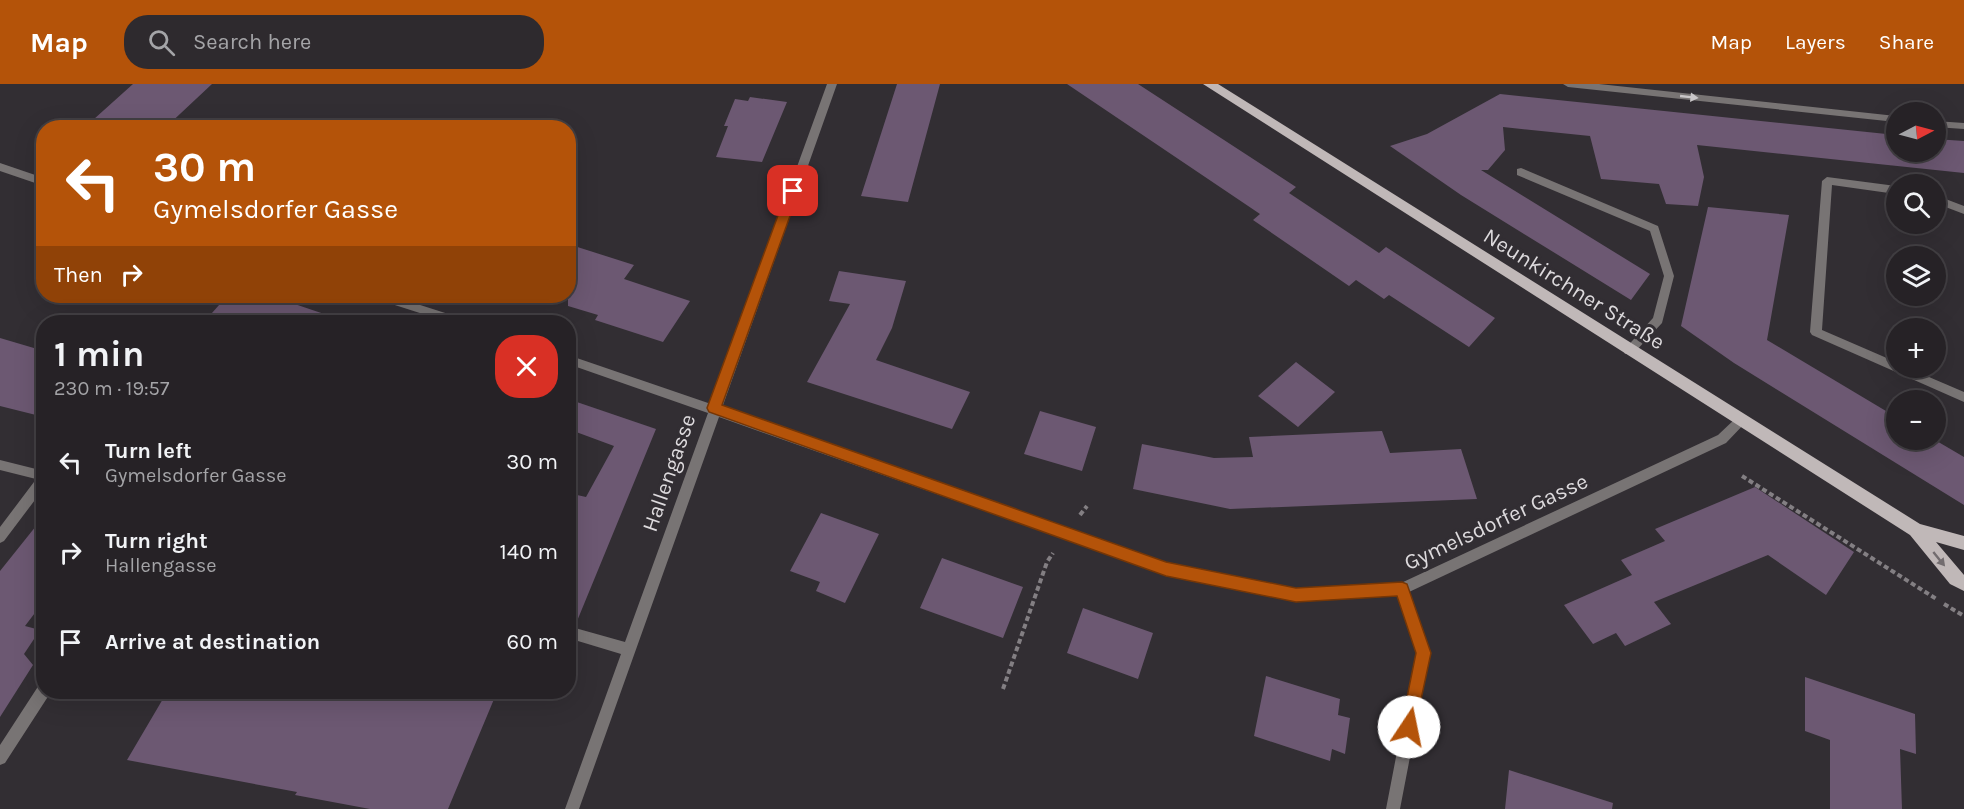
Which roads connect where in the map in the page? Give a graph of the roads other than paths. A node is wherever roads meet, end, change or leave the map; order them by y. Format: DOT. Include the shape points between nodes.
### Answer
graph roads {
  1 [pos="832,84"];
  2 [pos="1209,84"];
  3 [pos="1568,84"];
  4 [pos="1886,118"];
  5 [pos="1946,125"];
  6 [pos="1964,126"];
  7 [pos="0,167"];
  8 [pos="1521,172"];
  9 [pos="36,179"];
  10 [pos="1886,188"];
  11 [pos="1946,203"];
  12 [pos="1964,210"];
  13 [pos="402,303"];
  14 [pos="438,315"];
  15 [pos="1629,351"];
  16 [pos="576,362"];
  17 [pos="1886,363"];
  18 [pos="1921,378"];
  19 [pos="1964,397"];
  20 [pos="714,408"];
  21 [pos="1740,422"];
  22 [pos="0,465"];
  23 [pos="36,475"];
  24 [pos="36,488"];
  25 [pos="1916,530"];
  26 [pos="0,537"];
  27 [pos="1964,543"];
  28 [pos="1964,584"];
  29 [pos="1402,589"];
  30 [pos="576,634"];
  31 [pos="630,650"];
  32 [pos="38,699"];
  33 [pos="0,758"];
  34 [pos="572,809"];
  35 [pos="1393,809"];
  1 -- 20 [label="street, Hallengasse"];
  2 -- 15 [label="main road, Neunkirchner Straße"];
  3 -- 4 [label="street, one-way"];
  5 -- 6 [label="street"];
  7 -- 9 [label="street"];
  8 -- 15 [label="street" via="1654,229 1668,276 1658,320"];
  10 -- 17 [label="street" via="1827,181 1816,332"];
  11 -- 12 [label="street"];
  13 -- 14 [label="street"];
  15 -- 21 [label="main road, Neunkirchner Straße"];
  16 -- 20 [label="street, Gymelsdorfer Gasse"];
  18 -- 19 [label="street"];
  20 -- 29 [label="street, Gymelsdorfer Gasse" via="1166,569 1296,595"];
  20 -- 31 [label="street, Hallengasse"];
  21 -- 25 [label="main road, Neunkirchner Straße"];
  21 -- 29 [label="street, Gymelsdorfer Gasse" via="1722,439"];
  22 -- 23 [label="street"];
  24 -- 26 [label="street"];
  25 -- 27 [label="main road, Neunkirchner Straße"];
  25 -- 28 [label="main road, Neunkirchner Straße, one-way"];
  29 -- 35 [label="street" via="1423,653"];
  30 -- 31 [label="street"];
  31 -- 34 [label="street, Hallengasse"];
  32 -- 33 [label="street"];
}
